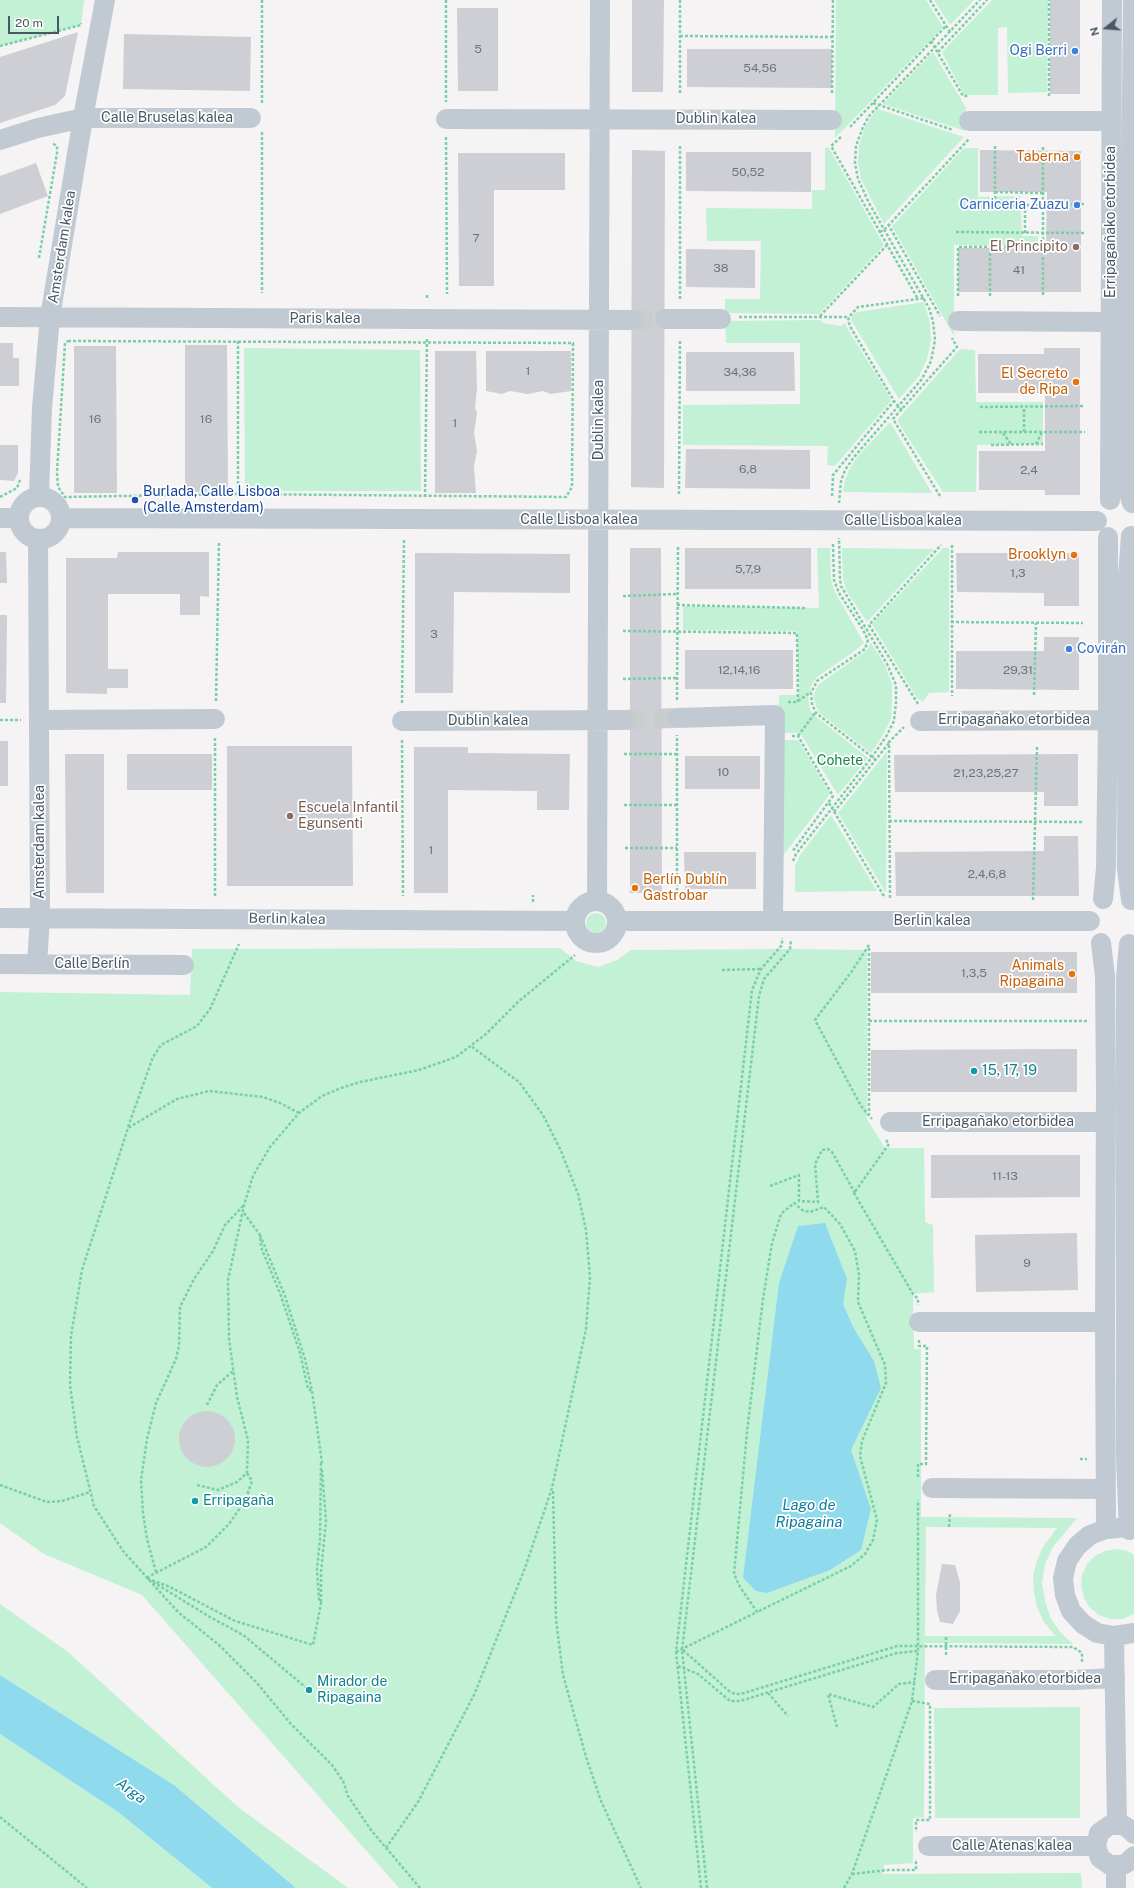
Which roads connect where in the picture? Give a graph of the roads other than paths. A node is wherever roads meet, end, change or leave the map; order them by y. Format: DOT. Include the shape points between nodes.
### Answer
graph roads {
  1 [pos="105,0"];
  2 [pos="600,0"];
  3 [pos="1112,0"];
  4 [pos="1133,0"];
  5 [pos="258,117"];
  6 [pos="83,118"];
  7 [pos="446,119"];
  8 [pos="600,119"];
  9 [pos="1112,121"];
  10 [pos="840,128"];
  11 [pos="964,130"];
  12 [pos="0,140"];
  13 [pos="0,317"];
  14 [pos="50,317"];
  15 [pos="665,319"];
  16 [pos="720,319"];
  17 [pos="600,320"];
  18 [pos="632,320"];
  19 [pos="1124,322"];
  20 [pos="950,325"];
  21 [pos="39,496"];
  22 [pos="1110,500"];
  23 [pos="1133,504"];
  24 [pos="9,518"];
  25 [pos="61,518"];
  26 [pos="598,520"];
  27 [pos="1102,529"];
  28 [pos="1133,535"];
  29 [pos="38,539"];
  30 [pos="917,717"];
  31 [pos="678,718"];
  32 [pos="215,719"];
  33 [pos="30,720"];
  34 [pos="624,720"];
  35 [pos="1108,720"];
  36 [pos="402,721"];
  37 [pos="598,721"];
  38 [pos="1103,899"];
  39 [pos="598,900"];
  40 [pos="1133,902"];
  41 [pos="0,918"];
  42 [pos="40,918"];
  43 [pos="1090,920"];
  44 [pos="575,921"];
  45 [pos="618,921"];
  46 [pos="773,921"];
  47 [pos="1101,942"];
  48 [pos="1132,942"];
  49 [pos="0,964"];
  50 [pos="37,964"];
  51 [pos="184,965"];
  52 [pos="1106,1122"];
  53 [pos="883,1128"];
  54 [pos="919,1322"];
  55 [pos="1105,1322"];
  56 [pos="923,1489"];
  57 [pos="1106,1489"];
  58 [pos="1106,1529"];
  59 [pos="1132,1530"];
  60 [pos="1134,1633"];
  61 [pos="1114,1636"];
  62 [pos="1115,1678"];
  63 [pos="935,1680"];
  64 [pos="1117,1824"];
  65 [pos="1134,1834"];
  66 [pos="920,1846"];
  67 [pos="1096,1846"];
  68 [pos="1134,1856"];
  69 [pos="1116,1866"];
  70 [pos="1116,1888"];
  1 -- 6 [label="street, Amsterdam kalea"];
  2 -- 8 [label="street, Dublin kalea"];
  3 -- 9 [label="street, Erripagañako etorbidea"];
  4 -- 19 [label="street, Erripagañako etorbidea"];
  5 -- 6 [label="street, Calle Bruselas kalea"];
  6 -- 12 [label="street, Calle Bruselas kalea"];
  6 -- 14 [label="street, Amsterdam kalea"];
  7 -- 8 [label="street, Dublin kalea"];
  8 -- 10 [label="street, Dublin kalea"];
  8 -- 17 [label="street, Dublin kalea"];
  9 -- 11 [label="street"];
  9 -- 19 [label="street, Erripagañako etorbidea"];
  13 -- 14 [label="street, Paris kalea"];
  14 -- 17 [label="street, Paris kalea"];
  14 -- 21 [label="street, Amsterdam kalea" via="42,408"];
  15 -- 16 [label="street"];
  17 -- 18 [label="street, Paris kalea"];
  17 -- 26 [label="street, Dublin kalea"];
  19 -- 20 [label="street"];
  19 -- 22 [label="street, Erripagañako etorbidea"];
  19 -- 23 [label="street, Erripagañako etorbidea" via="1128,490"];
  21 -- 24 [label="street" via="24,503 20,510"];
  21 -- 25 [label="street" via="55,502"];
  22 -- 23 [label="street" via="1121,498"];
  22 -- 27 [label="street" via="1100,508"];
  24 -- 29 [label="street" via="20,526 24,533"];
  25 -- 26 [label="street, Calle Lisboa kalea"];
  25 -- 29 [label="street" via="54,534"];
  26 -- 27 [label="street, Calle Lisboa kalea"];
  26 -- 37 [label="street, Dublin kalea"];
  27 -- 28 [label="street, Calle Lisboa kalea" via="1120,540"];
  27 -- 35 [label="street, Erripagañako etorbidea"];
  28 -- 40 [label="street" via="1128,575 1128,869"];
  29 -- 33 [label="street, Amsterdam kalea"];
  30 -- 35 [label="street, Erripagañako etorbidea"];
  31 -- 46 [label="street" via="778,708"];
  32 -- 33 [label="street"];
  33 -- 42 [label="street, Amsterdam kalea"];
  34 -- 37 [label="street"];
  35 -- 38 [label="street, Erripagañako etorbidea" via="1106,868"];
  36 -- 37 [label="street, Dublin kalea"];
  37 -- 39 [label="street, Dublin kalea"];
  38 -- 40 [label="street" via="1122,896"];
  38 -- 43 [label="street" via="1096,905"];
  39 -- 44 [label="street" via="589,901 582,906"];
  39 -- 45 [label="street" via="607,903 615,911"];
  41 -- 42 [label="street, Berlin kalea"];
  42 -- 44 [label="street, Berlin kalea"];
  42 -- 50 [label="street, Amsterdam kalea"];
  43 -- 46 [label="street, Berlin kalea"];
  43 -- 47 [label="street" via="1093,933"];
  44 -- 45 [label="street" via="577,932 585,940 596,943 607,940 615,932"];
  45 -- 46 [label="street, Berlin kalea"];
  47 -- 48 [label="street" via="1110,947 1120,947"];
  47 -- 52 [label="street" via="1105,976"];
  48 -- 59 [label="street" via="1126,976 1126,1458"];
  49 -- 50 [label="street, Calle Berlín"];
  50 -- 51 [label="street, Calle Berlín"];
  52 -- 53 [label="street, Erripagañako etorbidea"];
  52 -- 55 [label="street"];
  54 -- 55 [label="street"];
  55 -- 57 [label="street"];
  56 -- 57 [label="street"];
  57 -- 58 [label="street"];
  58 -- 59 [label="street"];
  58 -- 61 [label="street" via="1090,1535 1077,1546 1067,1561 1063,1578 1065,1595 1071,1611 1088,1627"];
  60 -- 61 [label="street"];
  61 -- 62 [label="street, Erripagañako etorbidea"];
  62 -- 63 [label="street, Erripagañako etorbidea"];
  62 -- 64 [label="street, Erripagañako etorbidea"];
  64 -- 65 [label="street" via="1129,1828"];
  64 -- 67 [label="street" via="1110,1825 1099,1833"];
  66 -- 67 [label="street, Calle Atenas kalea"];
  67 -- 69 [label="street" via="1100,1858"];
  68 -- 69 [label="street" via="1128,1862"];
  69 -- 70 [label="street"];
}
